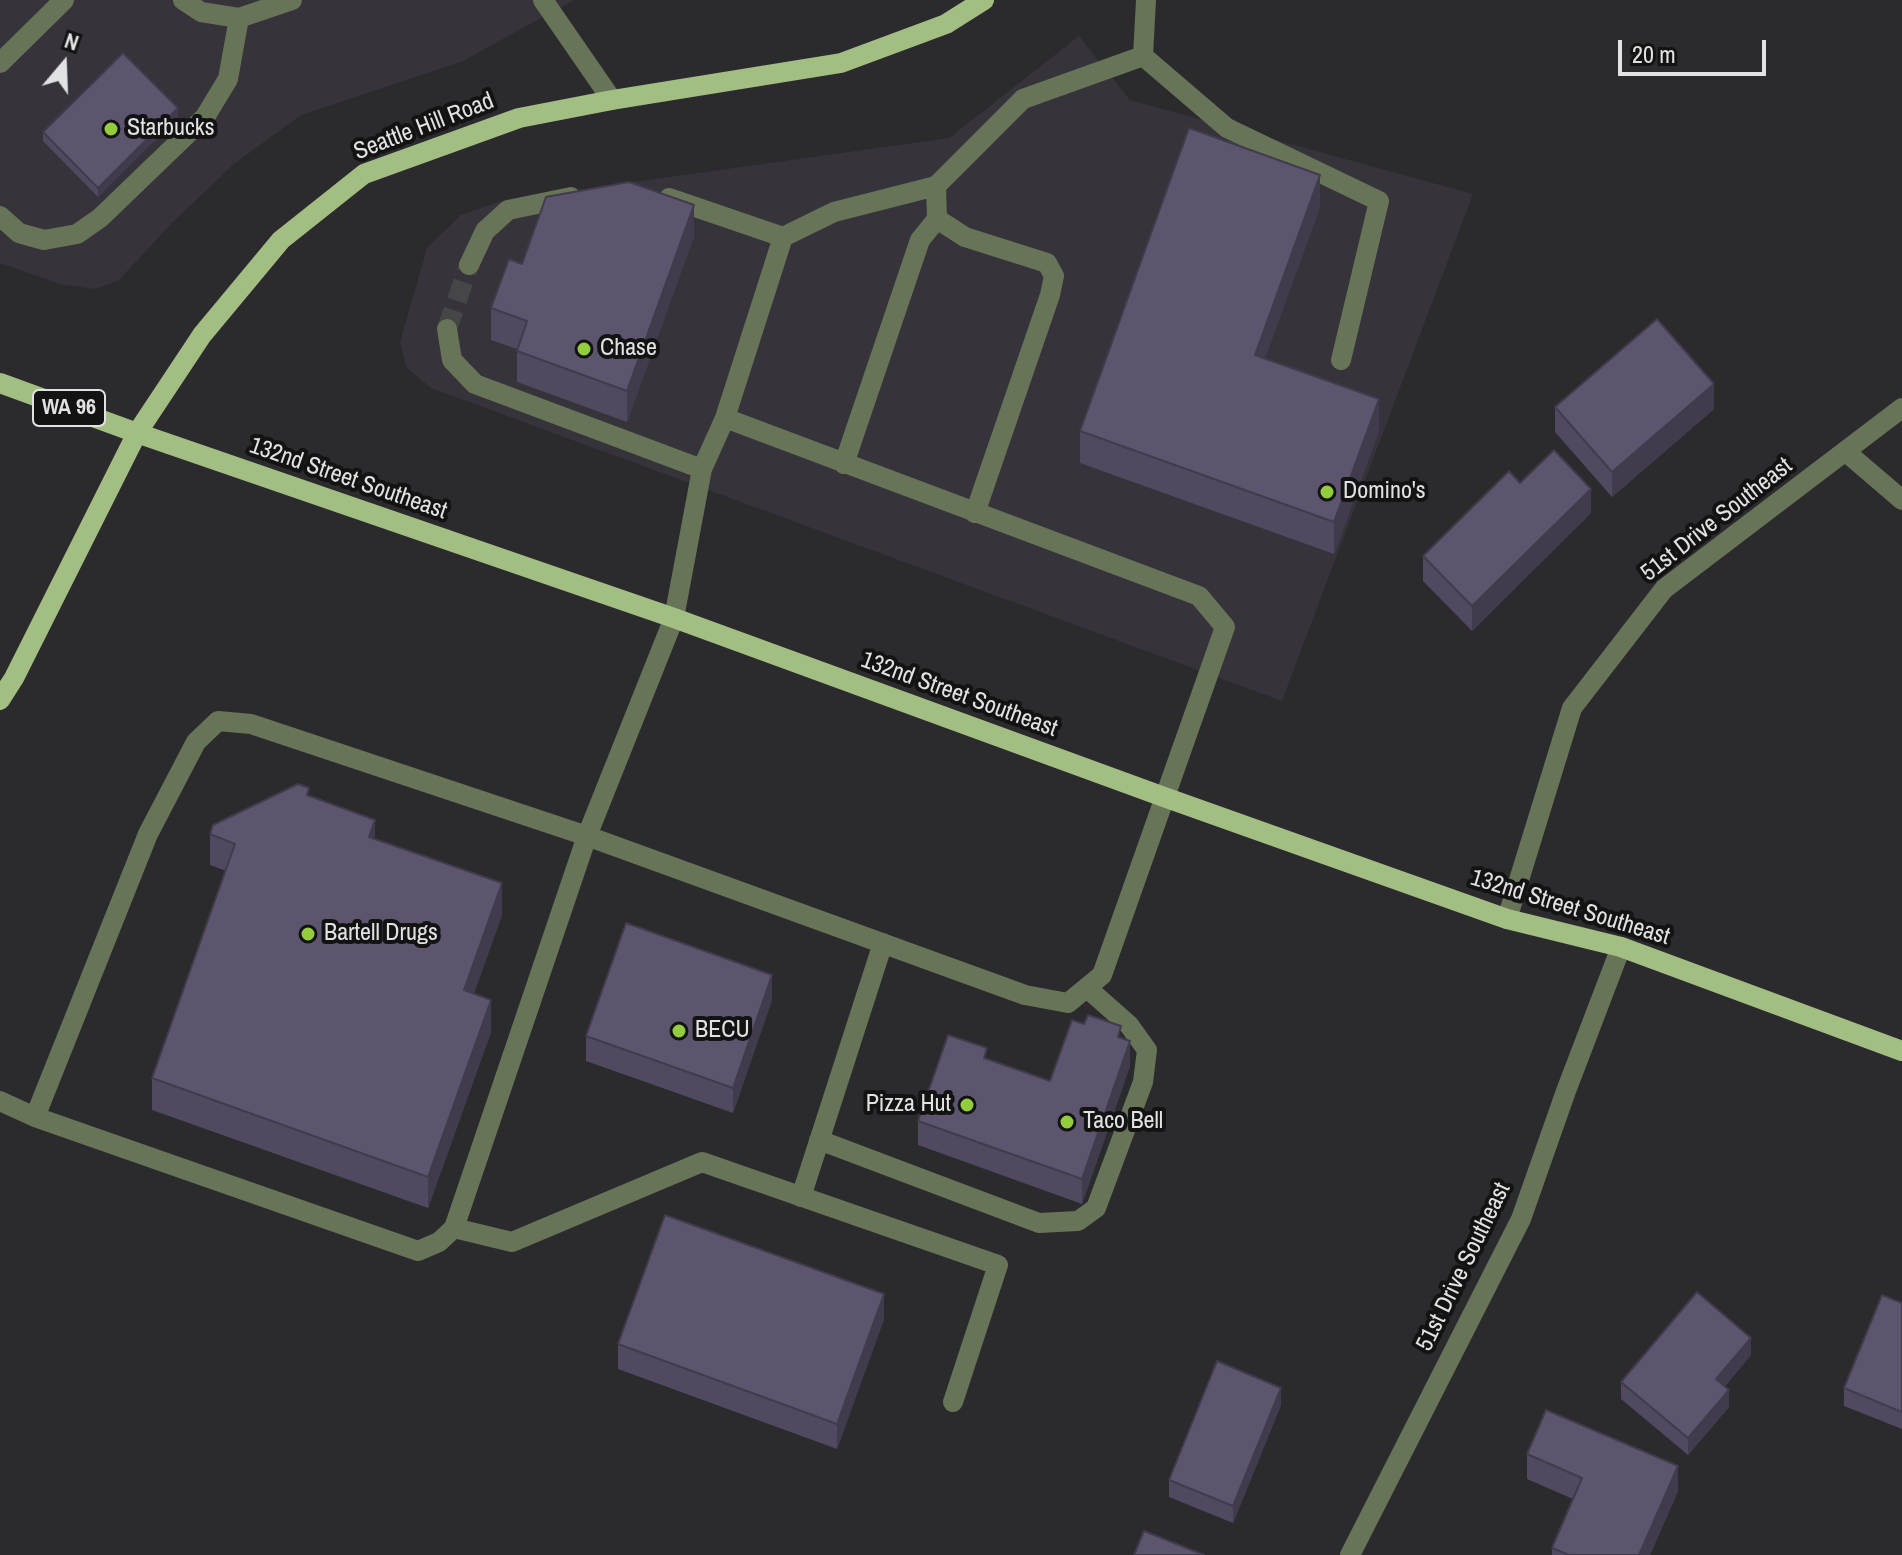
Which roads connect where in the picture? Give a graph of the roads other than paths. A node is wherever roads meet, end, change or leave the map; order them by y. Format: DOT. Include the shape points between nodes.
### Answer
graph roads {
  1 [pos="64,0"];
  2 [pos="183,0"];
  3 [pos="292,0"];
  4 [pos="543,0"];
  5 [pos="984,0"];
  6 [pos="1146,0"];
  7 [pos="239,18"];
  8 [pos="1143,56"];
  9 [pos="0,63"];
  10 [pos="612,100"];
  11 [pos="936,186"];
  12 [pos="594,192"];
  13 [pos="647,192"];
  14 [pos="0,216"];
  15 [pos="937,219"];
  16 [pos="783,237"];
  17 [pos="469,265"];
  18 [pos="447,329"];
  19 [pos="1341,360"];
  20 [pos="0,383"];
  21 [pos="1902,408"];
  22 [pos="725,418"];
  23 [pos="137,433"];
  24 [pos="1846,452"];
  25 [pos="844,464"];
  26 [pos="702,469"];
  27 [pos="1902,500"];
  28 [pos="975,513"];
  29 [pos="674,618"];
  30 [pos="0,700"];
  31 [pos="1164,797"];
  32 [pos="587,836"];
  33 [pos="1507,919"];
  34 [pos="883,943"];
  35 [pos="1621,947"];
  36 [pos="1087,988"];
  37 [pos="1902,1051"];
  38 [pos="0,1101"];
  39 [pos="35,1117"];
  40 [pos="819,1140"];
  41 [pos="801,1197"];
  42 [pos="454,1228"];
  43 [pos="953,1402"];
  44 [pos="1350,1555"];
  1 -- 9 [label="street"];
  2 -- 7 [label="street" via="201,12"];
  3 -- 7 [label="street"];
  4 -- 10 [label="street"];
  5 -- 10 [label="main road, Seattle Hill Road / WA 96" via="946,24 841,63"];
  6 -- 8 [label="street"];
  7 -- 14 [label="street" via="228,79 205,117 100,218 77,234 44,240 19,233"];
  8 -- 11 [label="street" via="1023,99"];
  8 -- 19 [label="street" via="1227,128 1379,201"];
  10 -- 23 [label="main road, Seattle Hill Road / WA 96" via="519,118 364,174 281,240 202,335"];
  11 -- 15 [label="street"];
  11 -- 16 [label="street" via="834,212"];
  12 -- 17 [label="street" via="508,210 485,231"];
  13 -- 16 [label="street"];
  15 -- 25 [label="street" via="920,240"];
  15 -- 28 [label="street" via="965,237 1047,263 1054,276"];
  16 -- 22 [label="street"];
  18 -- 26 [label="street" via="452,360 475,384"];
  20 -- 23 [label="main road, 132nd Street Southeast / WA 96"];
  21 -- 24 [label="street, 51st Drive Southeast"];
  22 -- 25 [label="street"];
  22 -- 26 [label="street"];
  23 -- 29 [label="main road, 132nd Street Southeast"];
  23 -- 30 [label="main road, Seattle Hill Road"];
  24 -- 27 [label="street"];
  24 -- 33 [label="street, 51st Drive Southeast" via="1664,589 1572,708"];
  25 -- 28 [label="street"];
  26 -- 29 [label="street"];
  28 -- 31 [label="street" via="1199,596 1225,627"];
  29 -- 31 [label="main road, 132nd Street Southeast"];
  29 -- 32 [label="street"];
  31 -- 33 [label="main road, 132nd Street Southeast"];
  31 -- 36 [label="street" via="1102,975"];
  32 -- 34 [label="street"];
  32 -- 39 [label="street" via="251,724 218,721 196,742 148,834"];
  32 -- 42 [label="street"];
  33 -- 35 [label="main road, 132nd Street Southeast"];
  34 -- 36 [label="street" via="1025,995 1068,1003"];
  34 -- 40 [label="street"];
  35 -- 37 [label="main road, 132nd Street Southeast"];
  35 -- 44 [label="street, 51st Drive Southeast" via="1521,1219"];
  36 -- 40 [label="street" via="1129,1025 1147,1050 1143,1082 1096,1208 1078,1221 1039,1223"];
  38 -- 39 [label="street"];
  39 -- 42 [label="street" via="418,1251"];
  40 -- 41 [label="street"];
  41 -- 42 [label="street" via="702,1162 512,1242"];
  41 -- 43 [label="street" via="998,1265"];
}
